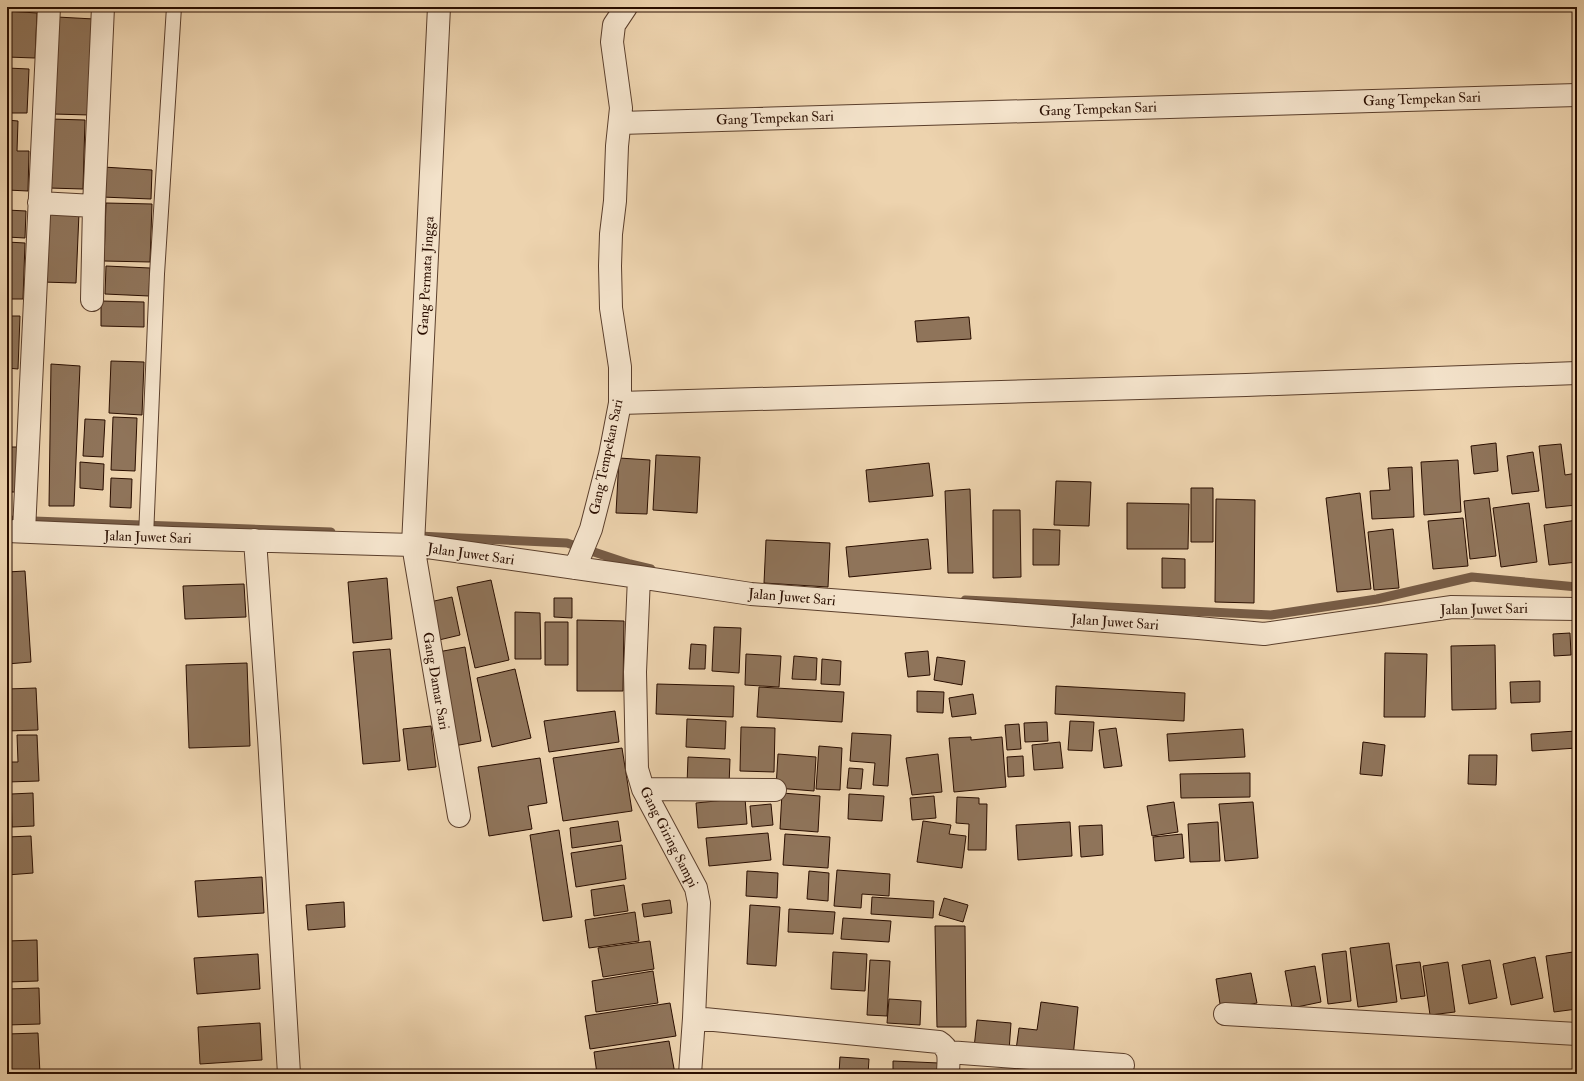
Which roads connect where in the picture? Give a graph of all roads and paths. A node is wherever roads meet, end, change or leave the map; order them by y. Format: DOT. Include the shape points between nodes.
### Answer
graph roads {
  1 [pos="49,7"];
  2 [pos="103,7"];
  3 [pos="174,7"];
  4 [pos="439,7"];
  5 [pos="630,7"];
  6 [pos="1577,95"];
  7 [pos="620,122"];
  8 [pos="39,203"];
  9 [pos="94,206"];
  10 [pos="92,300"];
  11 [pos="1577,373"];
  12 [pos="620,403"];
  13 [pos="20,525"];
  14 [pos="146,530"];
  15 [pos="413,537"];
  16 [pos="254,540"];
  17 [pos="578,560"];
  18 [pos="639,576"];
  19 [pos="1577,609"];
  20 [pos="643,789"];
  21 [pos="775,790"];
  22 [pos="460,816"];
  23 [pos="1225,1014"];
  24 [pos="694,1018"];
  25 [pos="1577,1034"];
  26 [pos="948,1052"];
  27 [pos="1123,1065"];
  28 [pos="289,1074"];
  29 [pos="690,1074"];
  30 [pos="948,1074"];
  1 -- 8 [label="street"];
  2 -- 9 [label="street"];
  3 -- 14 [label="lane" via="157,274"];
  4 -- 15 [label="street, Gang Permata Jingga"];
  5 -- 7 [label="street, Gang Tempekan Sari" via="614,25 612,42 621,108"];
  6 -- 7 [label="street, Gang Tempekan Sari"];
  7 -- 12 [label="street, Gang Tempekan Sari" via="615,201 610,234 610,266 611,308 620,366"];
  8 -- 9 [label="street"];
  8 -- 13 [label="street"];
  9 -- 10 [label="street"];
  11 -- 12 [label="street"];
  12 -- 17 [label="street, Gang Tempekan Sari" via="591,529"];
  13 -- 14 [label="street, Jalan Juwet Sari"];
  14 -- 16 [label="street, Jalan Juwet Sari"];
  15 -- 16 [label="street, Jalan Juwet Sari"];
  15 -- 17 [label="street, Jalan Juwet Sari"];
  15 -- 22 [label="street, Gang Damar Sari"];
  16 -- 28 [label="street"];
  17 -- 18 [label="street, Jalan Juwet Sari"];
  18 -- 19 [label="street, Jalan Juwet Sari" via="751,594 1264,634 1452,607"];
  18 -- 20 [label="street, Gang Giring Sampi" via="635,672 637,769"];
  20 -- 21 [label="street"];
  20 -- 24 [label="street, Gang Giring Sampi" via="696,888 699,903"];
  23 -- 25 [label="street"];
  24 -- 26 [label="street" via="939,1042"];
  24 -- 29 [label="street, Gang Giring Sampi"];
  26 -- 27 [label="street"];
  26 -- 30 [label="street"];
}
